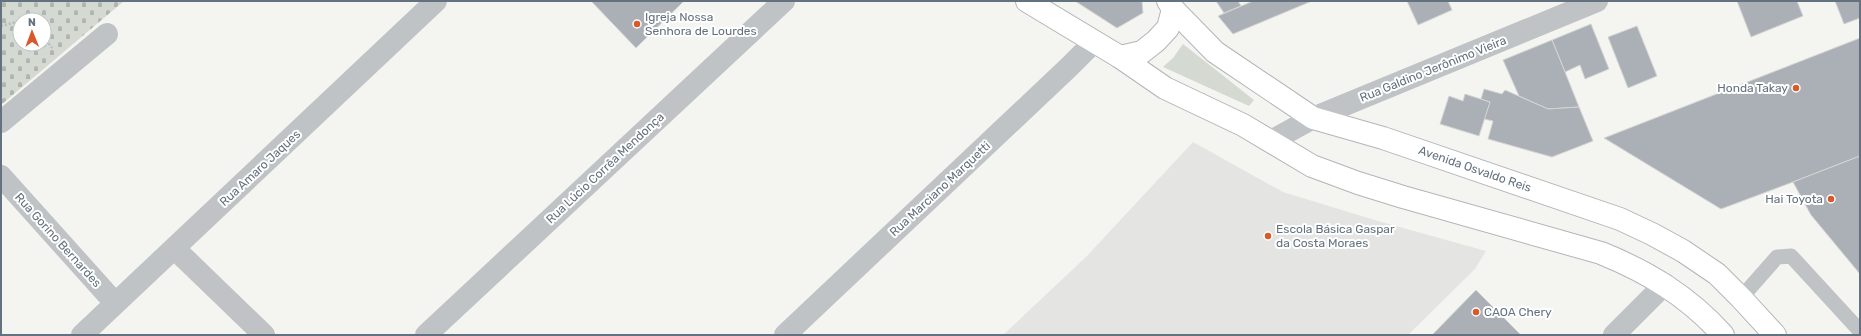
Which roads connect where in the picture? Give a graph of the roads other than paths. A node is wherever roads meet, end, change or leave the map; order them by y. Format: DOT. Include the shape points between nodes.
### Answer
graph roads {
  1 [pos="436,1"];
  2 [pos="784,1"];
  3 [pos="1027,1"];
  4 [pos="1597,1"];
  5 [pos="1171,5"];
  6 [pos="107,34"];
  7 [pos="1094,42"];
  8 [pos="1120,57"];
  9 [pos="1313,118"];
  10 [pos="1,122"];
  11 [pos="1271,141"];
  12 [pos="1,176"];
  13 [pos="175,249"];
  14 [pos="1665,284"];
  15 [pos="1741,298"];
  16 [pos="115,303"];
  17 [pos="1860,331"];
  18 [pos="82,335"];
  19 [pos="264,335"];
  20 [pos="426,335"];
  21 [pos="785,335"];
  22 [pos="1614,335"];
  23 [pos="1723,335"];
  24 [pos="1775,335"];
  1 -- 13 [label="street, Rua Amaro Jaques"];
  2 -- 20 [label="street, Rua Lúcio Corrêa Mendonça"];
  3 -- 7 [label="main road"];
  4 -- 9 [label="street, Rua Galdino Jerônimo Vieira"];
  5 -- 8 [label="main road" via="1168,28 1156,42 1142,52"];
  5 -- 9 [label="main road, Avenida Osvaldo Reis" via="1215,52"];
  6 -- 10 [label="street"];
  7 -- 8 [label="main road"];
  7 -- 21 [label="street, Rua Marciano Marquetti"];
  8 -- 11 [label="main road" via="1164,88"];
  9 -- 11 [label="street, Rua Galdino Jerônimo Vieira"];
  9 -- 15 [label="main road, Avenida Osvaldo Reis" via="1396,142 1620,219 1683,251 1717,274"];
  11 -- 14 [label="main road" via="1312,166 1358,183 1601,253 1631,265"];
  12 -- 16 [label="street, Rua Gorino Bernardes"];
  13 -- 16 [label="street, Rua Amaro Jaques"];
  13 -- 19 [label="street"];
  14 -- 22 [label="street"];
  14 -- 23 [label="main road" via="1708,319"];
  15 -- 17 [label="lane" via="1777,257 1791,256"];
  15 -- 24 [label="main road, Avenida Osvaldo Reis"];
  16 -- 18 [label="street, Rua Amaro Jaques"];
}
